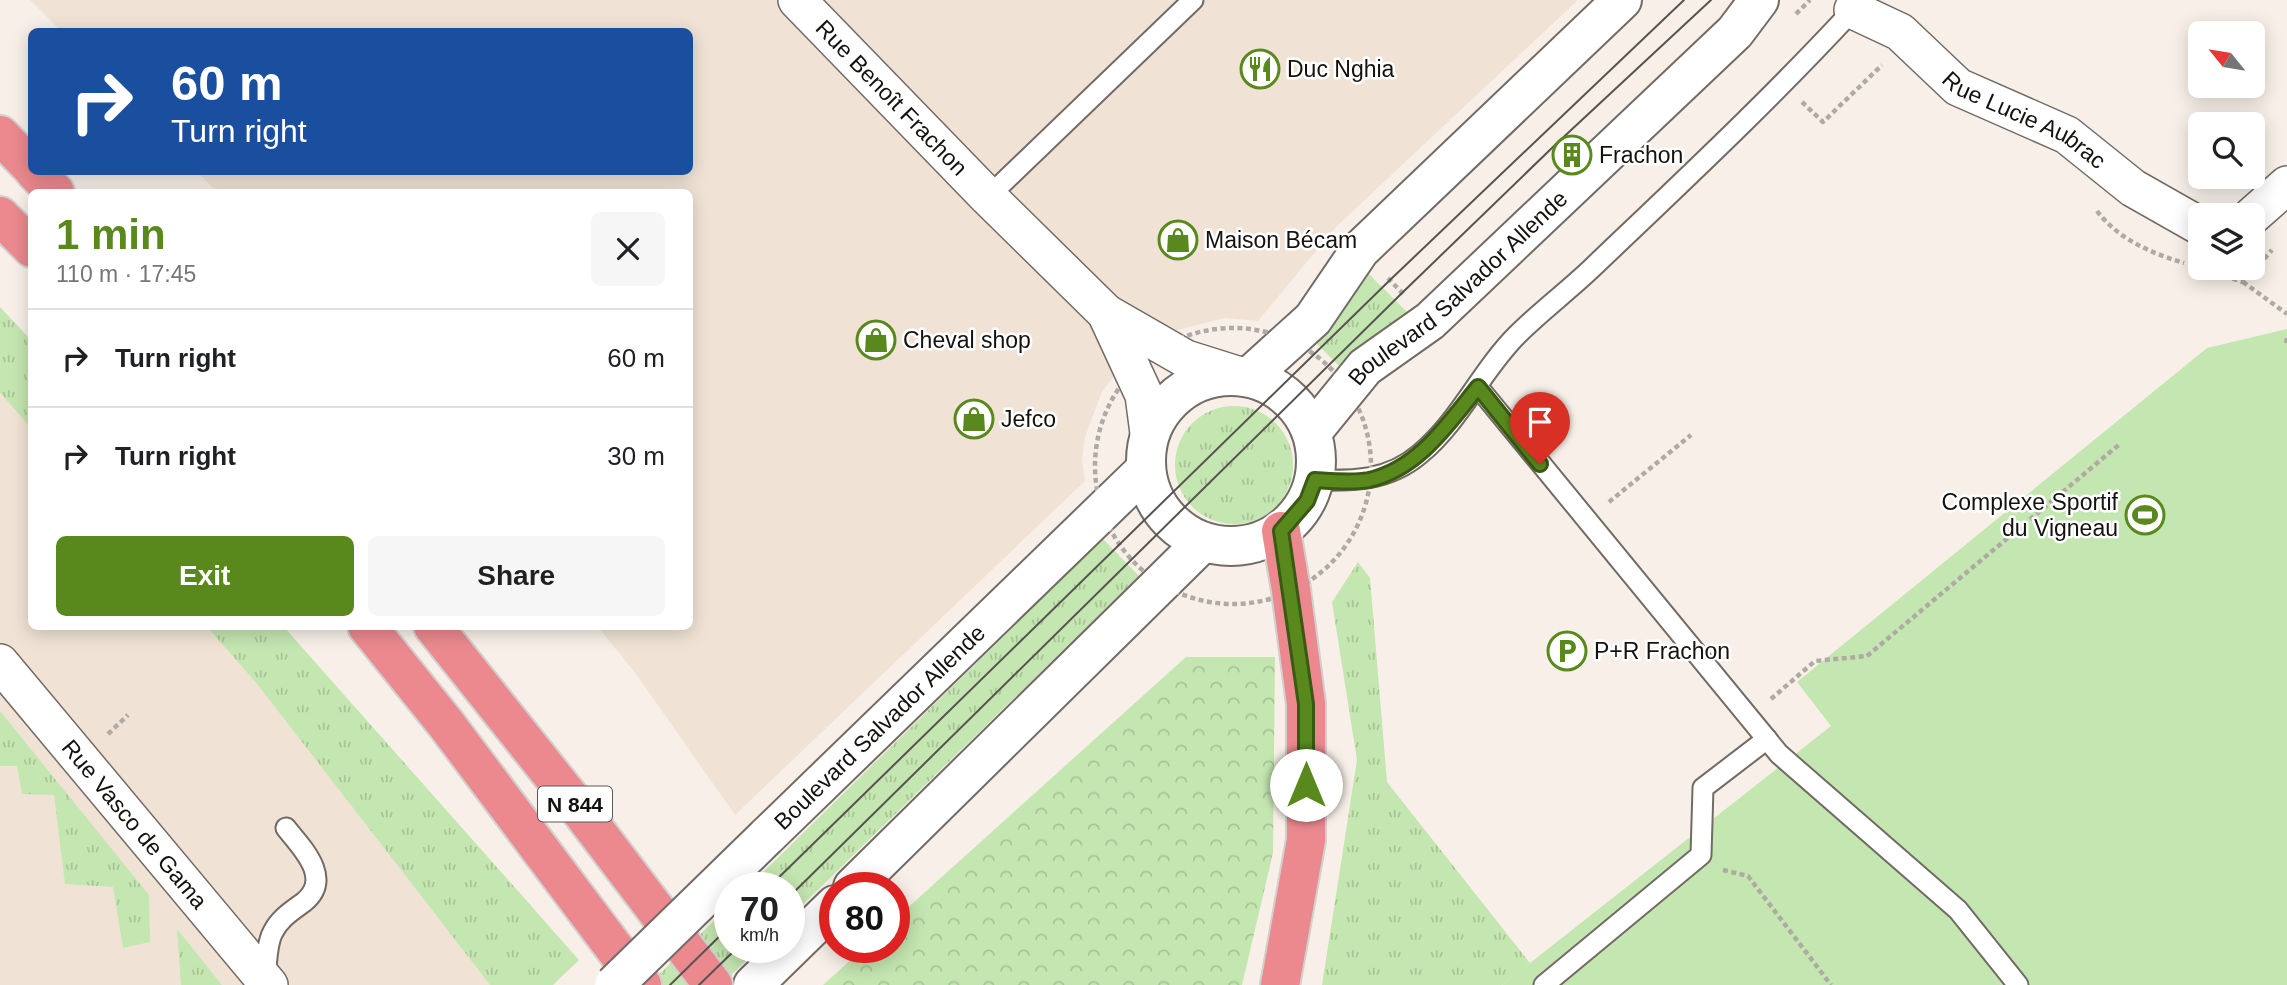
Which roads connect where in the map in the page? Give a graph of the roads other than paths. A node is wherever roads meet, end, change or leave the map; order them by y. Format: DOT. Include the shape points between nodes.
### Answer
graph roads {
  1 [pos="797,0"];
  2 [pos="1193,0"];
  3 [pos="1622,0"];
  4 [pos="1759,0"];
  5 [pos="1848,5"];
  6 [pos="0,135"];
  7 [pos="28,165"];
  8 [pos="38,175"];
  9 [pos="2287,185"];
  10 [pos="52,189"];
  11 [pos="988,197"];
  12 [pos="2265,204"];
  13 [pos="2188,219"];
  14 [pos="1106,313"];
  15 [pos="1243,376"];
  16 [pos="1478,387"];
  17 [pos="1312,432"];
  18 [pos="1149,433"];
  19 [pos="1145,470"];
  20 [pos="1315,480"];
  21 [pos="1281,531"];
  22 [pos="1202,543"];
  23 [pos="370,630"];
  24 [pos="436,630"];
  25 [pos="0,663"];
  26 [pos="1767,739"];
  27 [pos="286,828"];
  28 [pos="868,872"];
  29 [pos="819,921"];
  30 [pos="267,983"];
  31 [pos="614,985"];
  32 [pos="642,985"];
  33 [pos="713,985"];
  34 [pos="754,985"];
  35 [pos="1280,985"];
  36 [pos="1545,985"];
  37 [pos="2018,985"];
  1 -- 11 [label="street, Rue Benoît Frachon"];
  2 -- 11 [label="lane"];
  3 -- 15 [label="street" via="1360,250 1313,319"];
  4 -- 17 [label="street, Boulevard Salvador Allende" via="1735,32 1430,321 1365,367"];
  5 -- 13 [label="street, Rue Lucie Aubrac" via="1900,32 1958,87 2067,135 2133,188"];
  5 -- 16 [label="lane" via="1783,84 1517,335"];
  6 -- 7 [label="highway"];
  8 -- 10 [label="highway"];
  9 -- 12 [label="street"];
  11 -- 14 [label="street, Rue Benoît Frachon"];
  14 -- 15 [label="street" via="1186,359"];
  14 -- 18 [label="street" via="1144,395"];
  15 -- 17 [label="street" via="1278,389 1292,401"];
  15 -- 18 [label="street" via="1208,378 1182,391 1161,411"];
  16 -- 20 [label="lane" via="1420,454 1392,471 1368,480"];
  16 -- 26 [label="lane"];
  17 -- 20 [label="street"];
  18 -- 19 [label="street"];
  19 -- 22 [label="street" via="1157,507 1170,522"];
  19 -- 31 [label="street, Boulevard Salvador Allende, bridge"];
  20 -- 21 [label="street" via="1307,501"];
  21 -- 22 [label="street" via="1241,547"];
  21 -- 35 [label="highway" via="1306,704 1306,840"];
  22 -- 28 [label="street"];
  23 -- 32 [label="highway, N 844"];
  24 -- 33 [label="highway, N 844"];
  25 -- 30 [label="street, Rue Vasco de Gama"];
  26 -- 36 [label="lane" via="1703,788 1701,855"];
  26 -- 37 [label="lane" via="1958,910"];
  27 -- 30 [label="lane" via="312,860 316,880 306,900 281,920 271,935"];
  29 -- 34 [label="street"];
}
